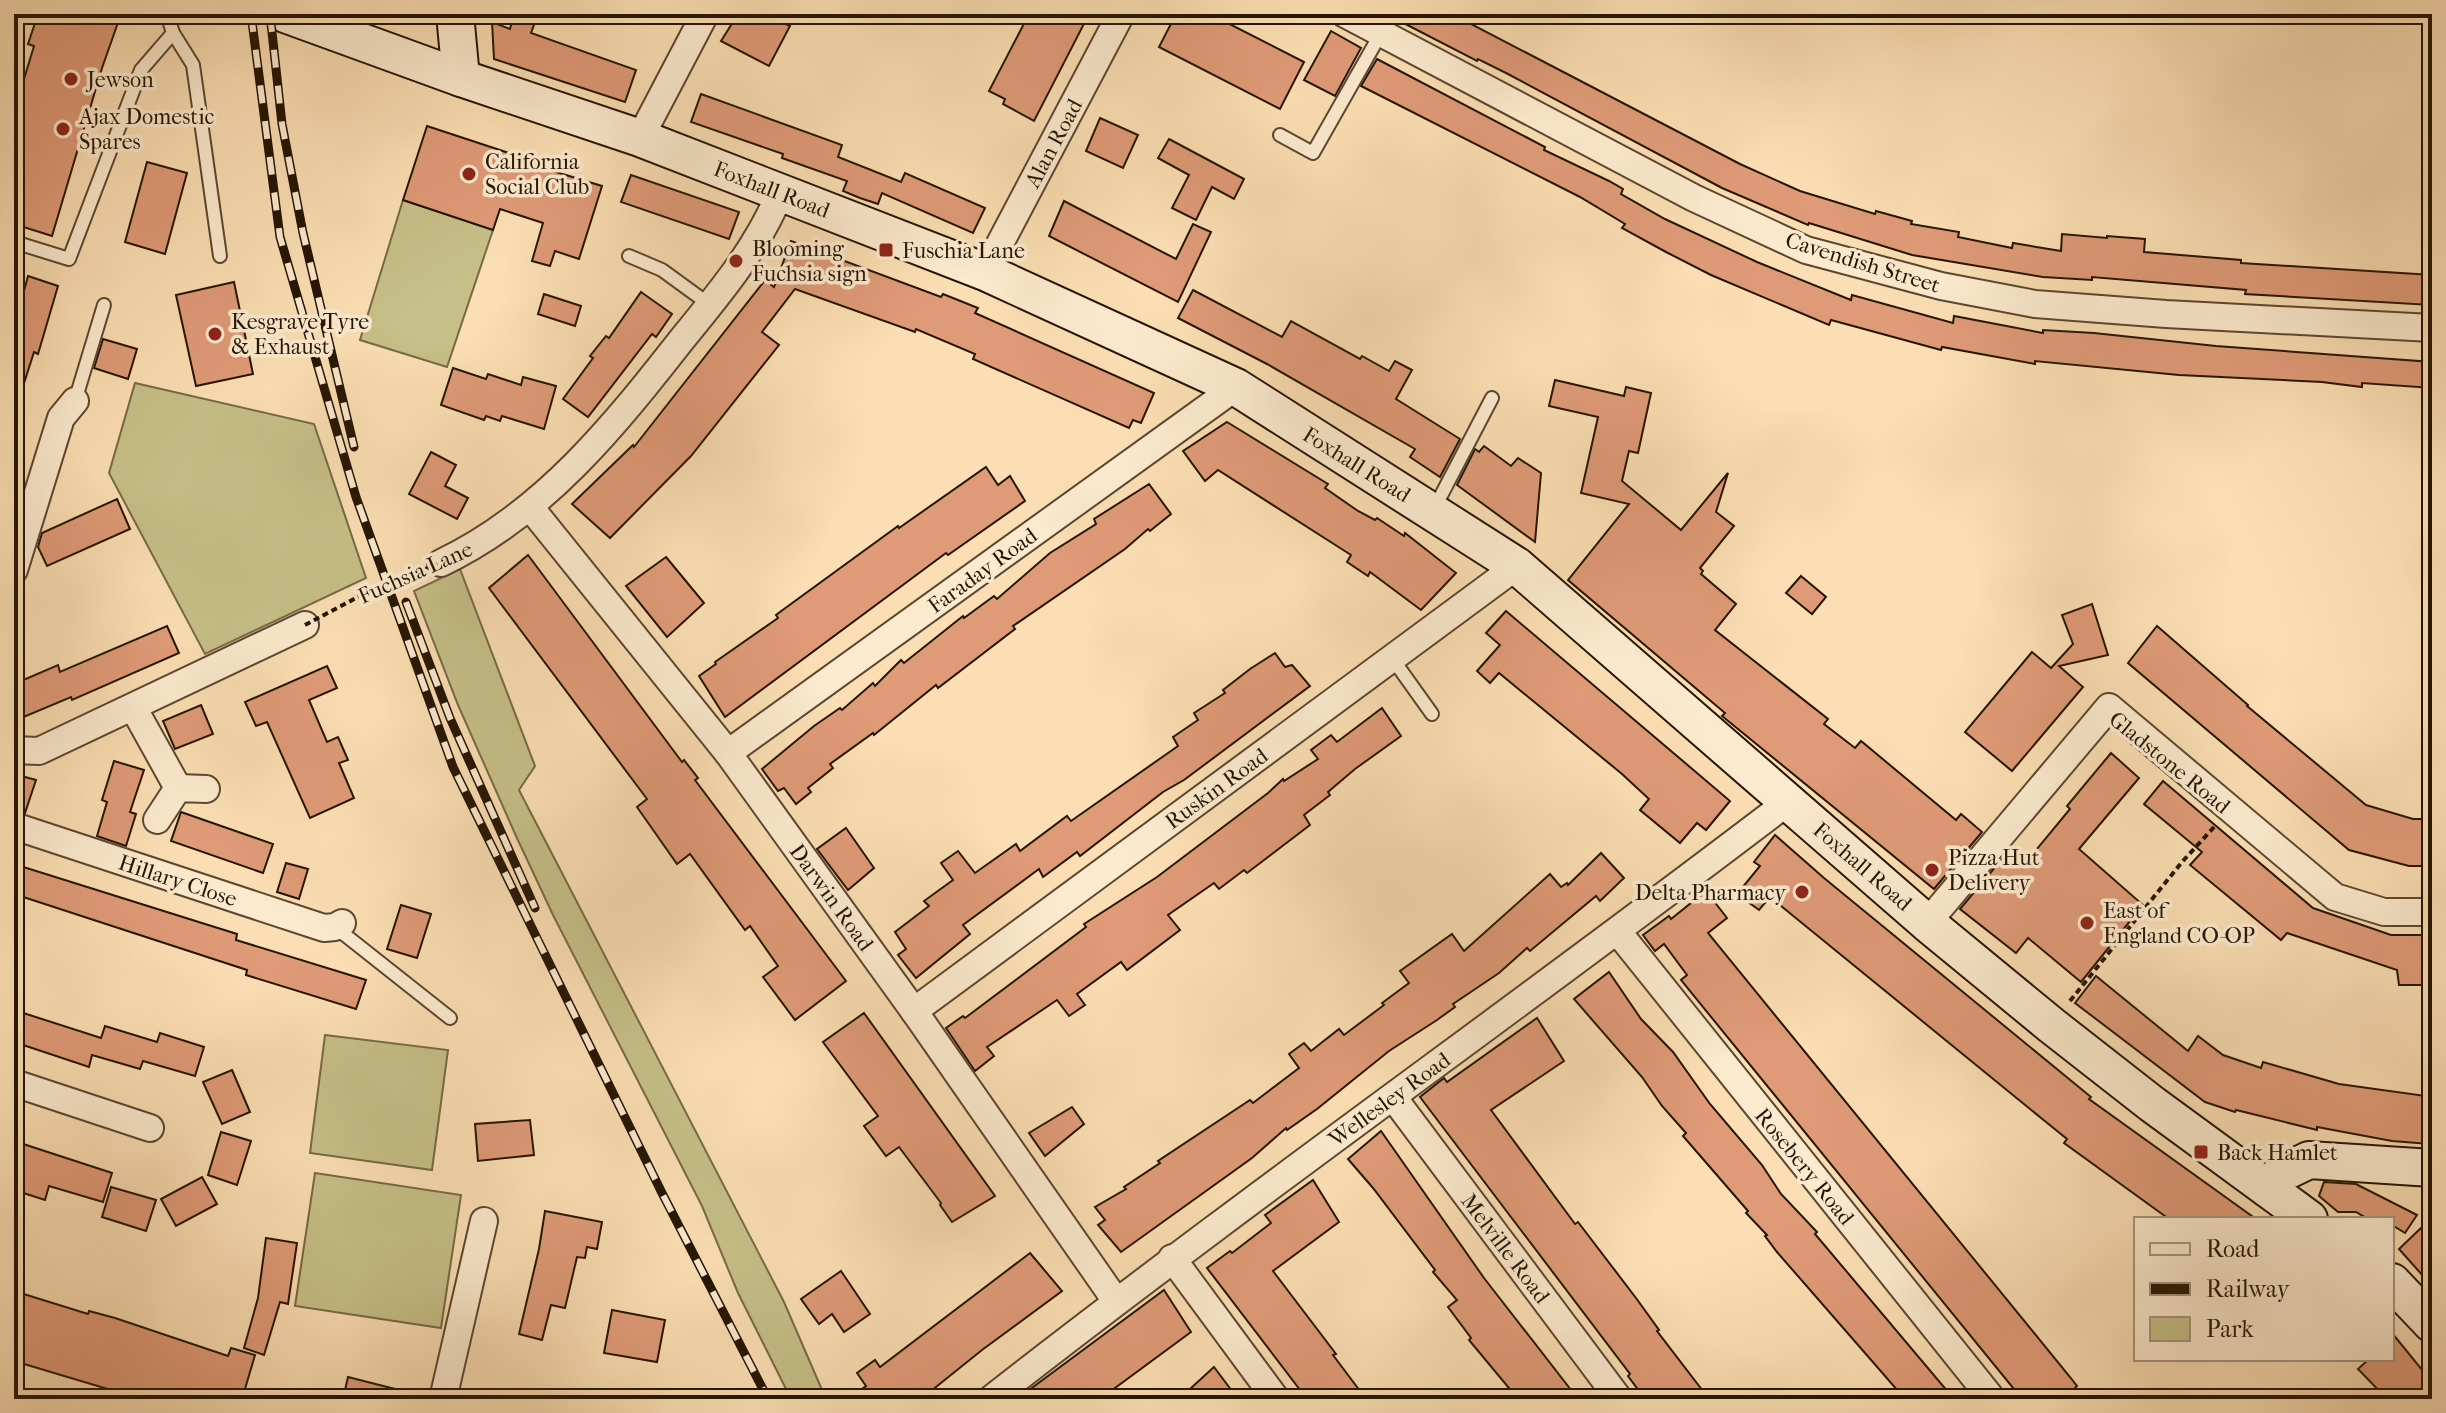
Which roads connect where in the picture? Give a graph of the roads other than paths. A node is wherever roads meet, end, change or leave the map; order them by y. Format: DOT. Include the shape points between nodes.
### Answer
graph roads {
  1 [pos="167,14"];
  2 [pos="455,14"];
  3 [pos="705,14"];
  4 [pos="1121,14"];
  5 [pos="1345,14"];
  6 [pos="296,18"];
  7 [pos="173,33"];
  8 [pos="1381,33"];
  9 [pos="461,78"];
  10 [pos="1280,135"];
  11 [pos="640,138"];
  12 [pos="780,193"];
  13 [pos="14,242"];
  14 [pos="220,256"];
  15 [pos="629,256"];
  16 [pos="985,272"];
  17 [pos="104,305"];
  18 [pos="710,305"];
  19 [pos="2432,328"];
  20 [pos="1236,387"];
  21 [pos="1492,398"];
  22 [pos="75,401"];
  23 [pos="530,507"];
  24 [pos="1432,512"];
  25 [pos="441,563"];
  26 [pos="1517,566"];
  27 [pos="14,570"];
  28 [pos="305,625"];
  29 [pos="1392,658"];
  30 [pos="133,707"];
  31 [pos="1432,714"];
  32 [pos="14,750"];
  33 [pos="728,753"];
  34 [pos="178,788"];
  35 [pos="206,789"];
  36 [pos="1789,801"];
  37 [pos="157,820"];
  38 [pos="14,826"];
  39 [pos="2432,912"];
  40 [pos="1927,923"];
  41 [pos="339,925"];
  42 [pos="1618,932"];
  43 [pos="914,1011"];
  44 [pos="450,1018"];
  45 [pos="14,1083"];
  46 [pos="1393,1097"];
  47 [pos="150,1128"];
  48 [pos="2432,1168"];
  49 [pos="2267,1188"];
  50 [pos="2306,1217"];
  51 [pos="484,1221"];
  52 [pos="1172,1258"];
  53 [pos="2394,1284"];
  54 [pos="1116,1301"];
  55 [pos="2432,1324"];
  56 [pos="443,1399"];
  57 [pos="991,1399"];
  58 [pos="1276,1399"];
  59 [pos="1619,1399"];
  60 [pos="1992,1399"];
  1 -- 7 [label="lane"];
  2 -- 9 [label="main road"];
  3 -- 11 [label="street"];
  4 -- 16 [label="street, Alan Road"];
  5 -- 8 [label="street, Cavendish Street"];
  6 -- 9 [label="main road, Foxhall Road"];
  7 -- 13 [label="lane" via="141,70 69,259"];
  7 -- 14 [label="lane" via="193,65 200,96"];
  8 -- 10 [label="lane" via="1313,153"];
  8 -- 19 [label="street, Cavendish Street" via="1694,198 1806,250 1941,286 2035,304"];
  9 -- 11 [label="main road, Foxhall Road"];
  11 -- 12 [label="main road, Foxhall Road"];
  12 -- 16 [label="main road, Foxhall Road"];
  12 -- 18 [label="street, Fuchsia Lane" via="758,239"];
  15 -- 18 [label="lane" via="662,270"];
  16 -- 20 [label="main road, Foxhall Road"];
  17 -- 22 [label="lane"];
  18 -- 23 [label="street, Fuchsia Lane" via="613,427"];
  20 -- 24 [label="main road, Foxhall Road"];
  20 -- 33 [label="street, Faraday Road"];
  21 -- 24 [label="lane"];
  22 -- 27 [label="street" via="61,418"];
  23 -- 25 [label="street, Fuchsia Lane" via="490,537"];
  23 -- 33 [label="street, Darwin Road"];
  24 -- 26 [label="main road, Foxhall Road"];
  26 -- 29 [label="street, Ruskin Road"];
  26 -- 36 [label="main road, Foxhall Road"];
  28 -- 30 [label="street"];
  29 -- 31 [label="lane"];
  29 -- 43 [label="street, Ruskin Road"];
  30 -- 32 [label="street" via="39,751"];
  30 -- 34 [label="street"];
  33 -- 43 [label="street, Darwin Road"];
  34 -- 35 [label="street"];
  34 -- 37 [label="street"];
  36 -- 40 [label="main road, Foxhall Road"];
  36 -- 42 [label="street, Wellesley Road"];
  38 -- 41 [label="street, Hillary Close" via="324,928"];
  39 -- 40 [label="street, Gladstone Road" via="2384,912 2335,897 2109,707"];
  40 -- 49 [label="main road, Foxhall Road" via="2051,1025"];
  41 -- 44 [label="lane"];
  42 -- 46 [label="street, Wellesley Road"];
  42 -- 60 [label="street, Rosebery Road"];
  43 -- 54 [label="street, Darwin Road"];
  45 -- 47 [label="street"];
  46 -- 52 [label="street, Wellesley Road"];
  46 -- 59 [label="street, Melville Road"];
  48 -- 49 [label="main road" via="2309,1160 2280,1174"];
  49 -- 50 [label="main road, Foxhall Road"];
  51 -- 56 [label="street"];
  52 -- 54 [label="street, Wellesley Road"];
  52 -- 58 [label="street"];
  53 -- 55 [label="main road"];
  54 -- 57 [label="street, Wellesley Road"];
}
